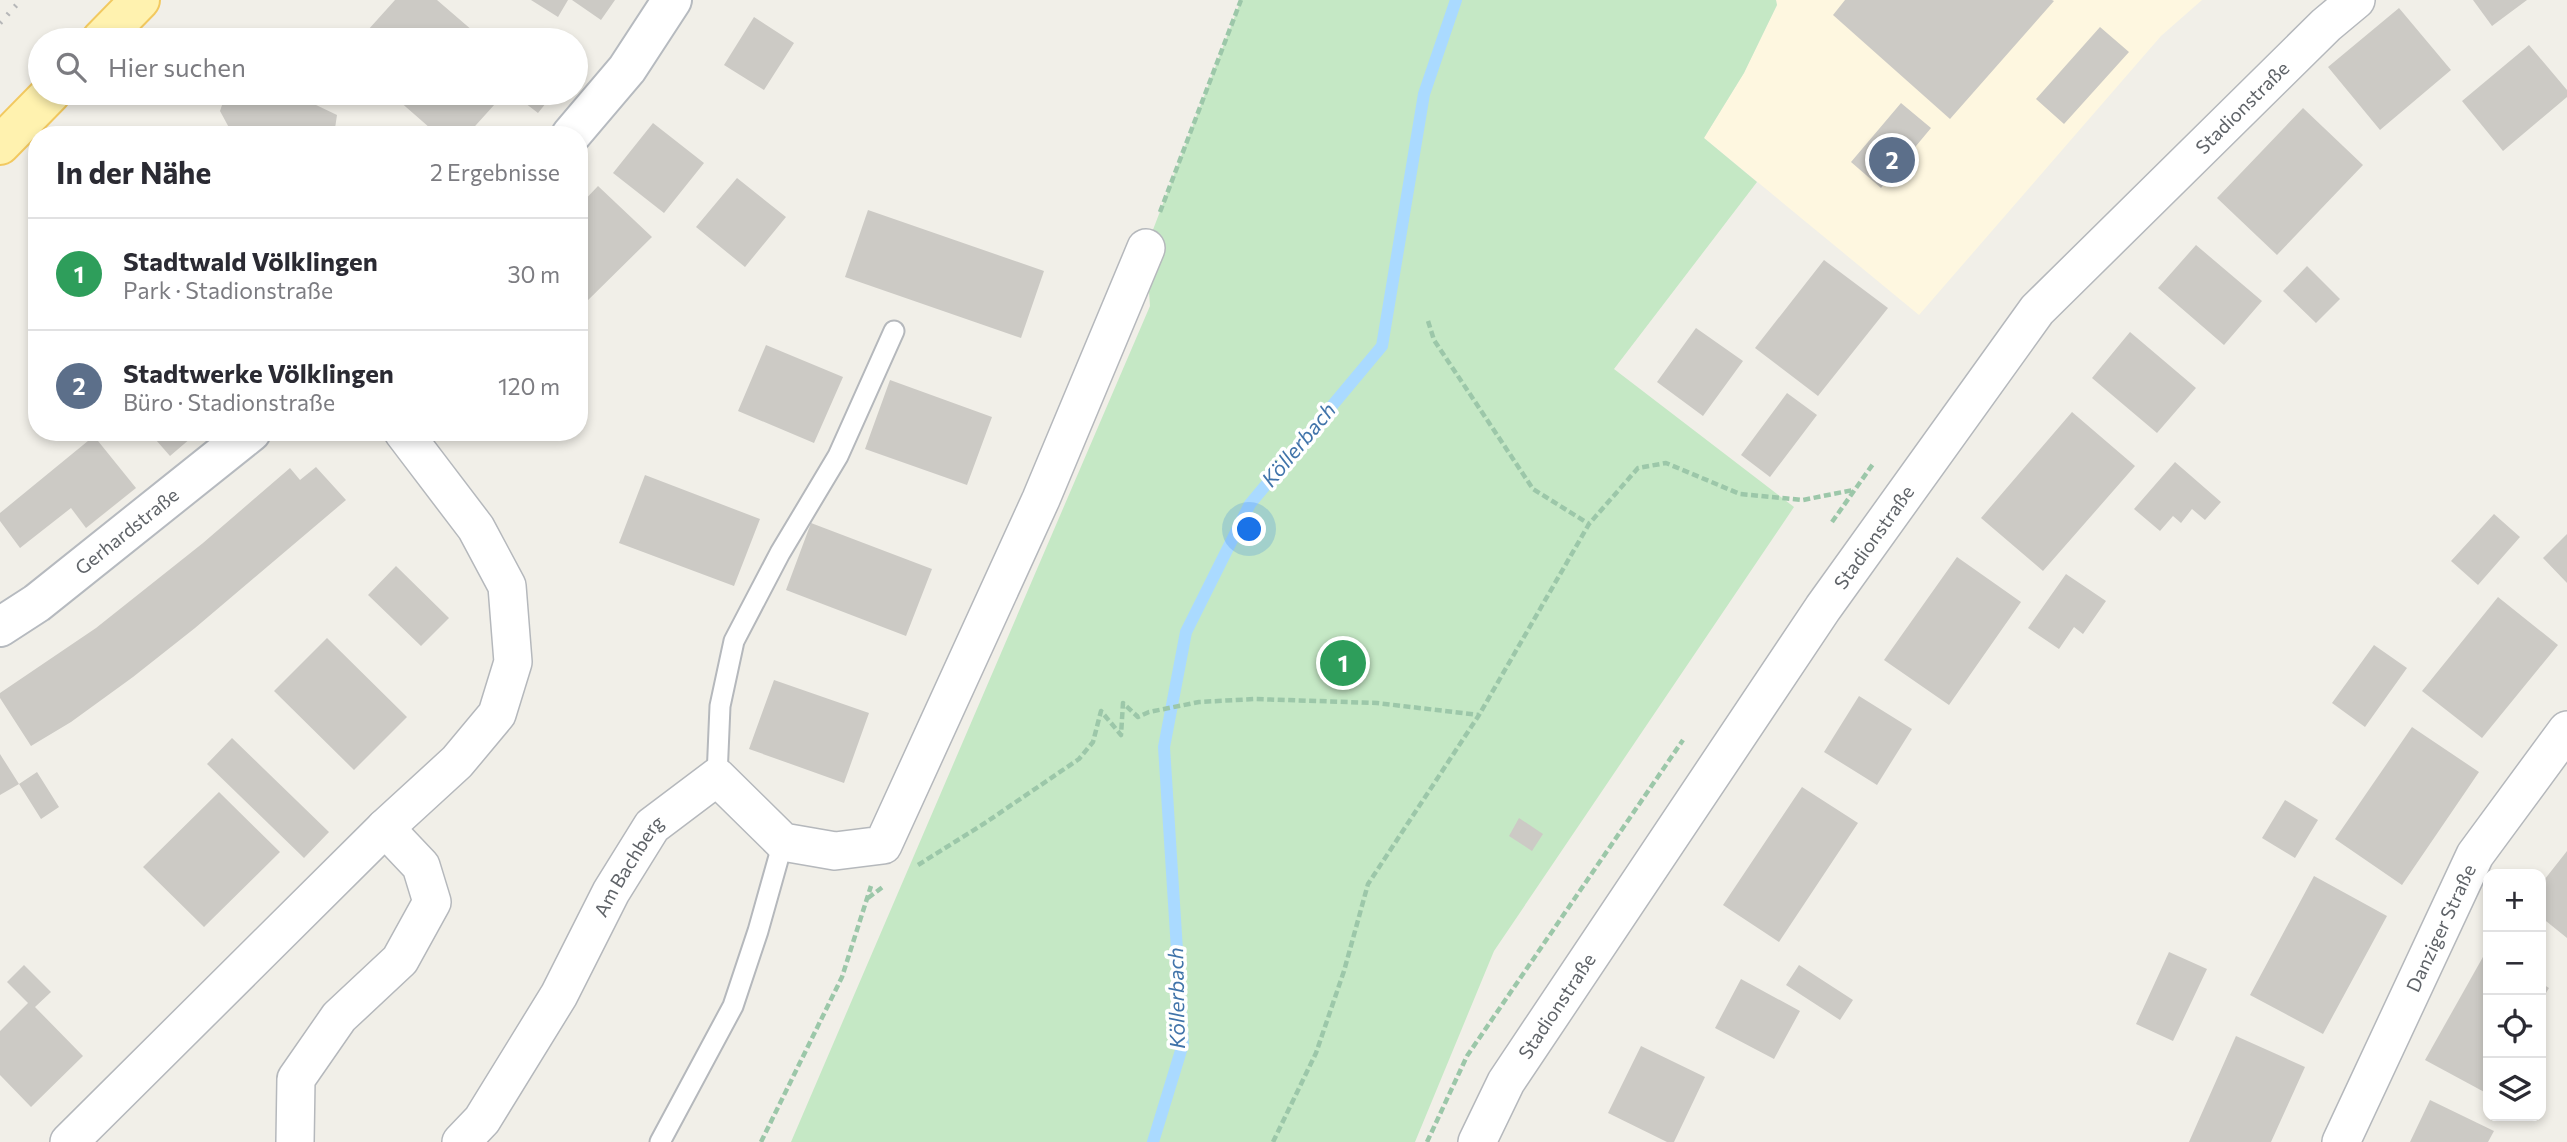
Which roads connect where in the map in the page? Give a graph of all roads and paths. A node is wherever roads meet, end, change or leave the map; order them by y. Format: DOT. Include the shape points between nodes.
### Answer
graph roads {
  1 [pos="140,0"];
  2 [pos="672,0"];
  3 [pos="1241,0"];
  4 [pos="2356,0"];
  5 [pos="113,28"];
  6 [pos="39,105"];
  7 [pos="579,126"];
  8 [pos="0,145"];
  9 [pos="1146,248"];
  10 [pos="1428,321"];
  11 [pos="894,331"];
  12 [pos="240,441"];
  13 [pos="410,441"];
  14 [pos="1853,490"];
  15 [pos="1589,524"];
  16 [pos="0,627"];
  17 [pos="1479,715"];
  18 [pos="2567,730"];
  19 [pos="717,777"];
  20 [pos="385,828"];
  21 [pos="783,842"];
  22 [pos="883,845"];
  23 [pos="911,868"];
  24 [pos="890,882"];
  25 [pos="868,898"];
  26 [pos="69,1142"];
  27 [pos="295,1142"];
  28 [pos="461,1142"];
  29 [pos="660,1142"];
  30 [pos="761,1142"];
  31 [pos="1273,1142"];
  32 [pos="1478,1142"];
  33 [pos="2341,1142"];
  1 -- 5 [label="main road"];
  2 -- 7 [label="street" via="627,69"];
  3 -- 9 [label="path"];
  4 -- 32 [label="street, Stadionstraße" via="2037,310 1815,619 1506,1082"];
  6 -- 8 [label="main road"];
  9 -- 22 [label="street" via="1041,499"];
  10 -- 15 [label="path" via="1434,340 1533,489"];
  11 -- 19 [label="lane" via="838,456 734,641 720,706"];
  12 -- 16 [label="street, Gerhardstraße" via="37,603"];
  13 -- 20 [label="street" via="476,528 507,586 513,662 497,714 457,762"];
  14 -- 15 [label="path" via="1802,500 1740,494 1666,463 1638,468"];
  15 -- 17 [label="path"];
  17 -- 23 [label="path" via="1377,703 1255,699 1199,702 1138,717 1123,703 1121,734 1101,711 1093,742 1079,760"];
  17 -- 31 [label="path" via="1368,884 1316,1053"];
  18 -- 33 [label="street, Danziger Straße" via="2475,855"];
  19 -- 21 [label="street"];
  19 -- 28 [label="street, Am Bachberg" via="652,826 611,892 559,995 482,1119"];
  20 -- 26 [label="street"];
  20 -- 27 [label="street" via="421,866 432,902 400,960 339,1017 296,1079"];
  21 -- 22 [label="street" via="835,851"];
  21 -- 29 [label="lane" via="733,1006"];
  22 -- 25 [label="path"];
  24 -- 25 [label="path"];
  25 -- 30 [label="path" via="842,977"];
}
